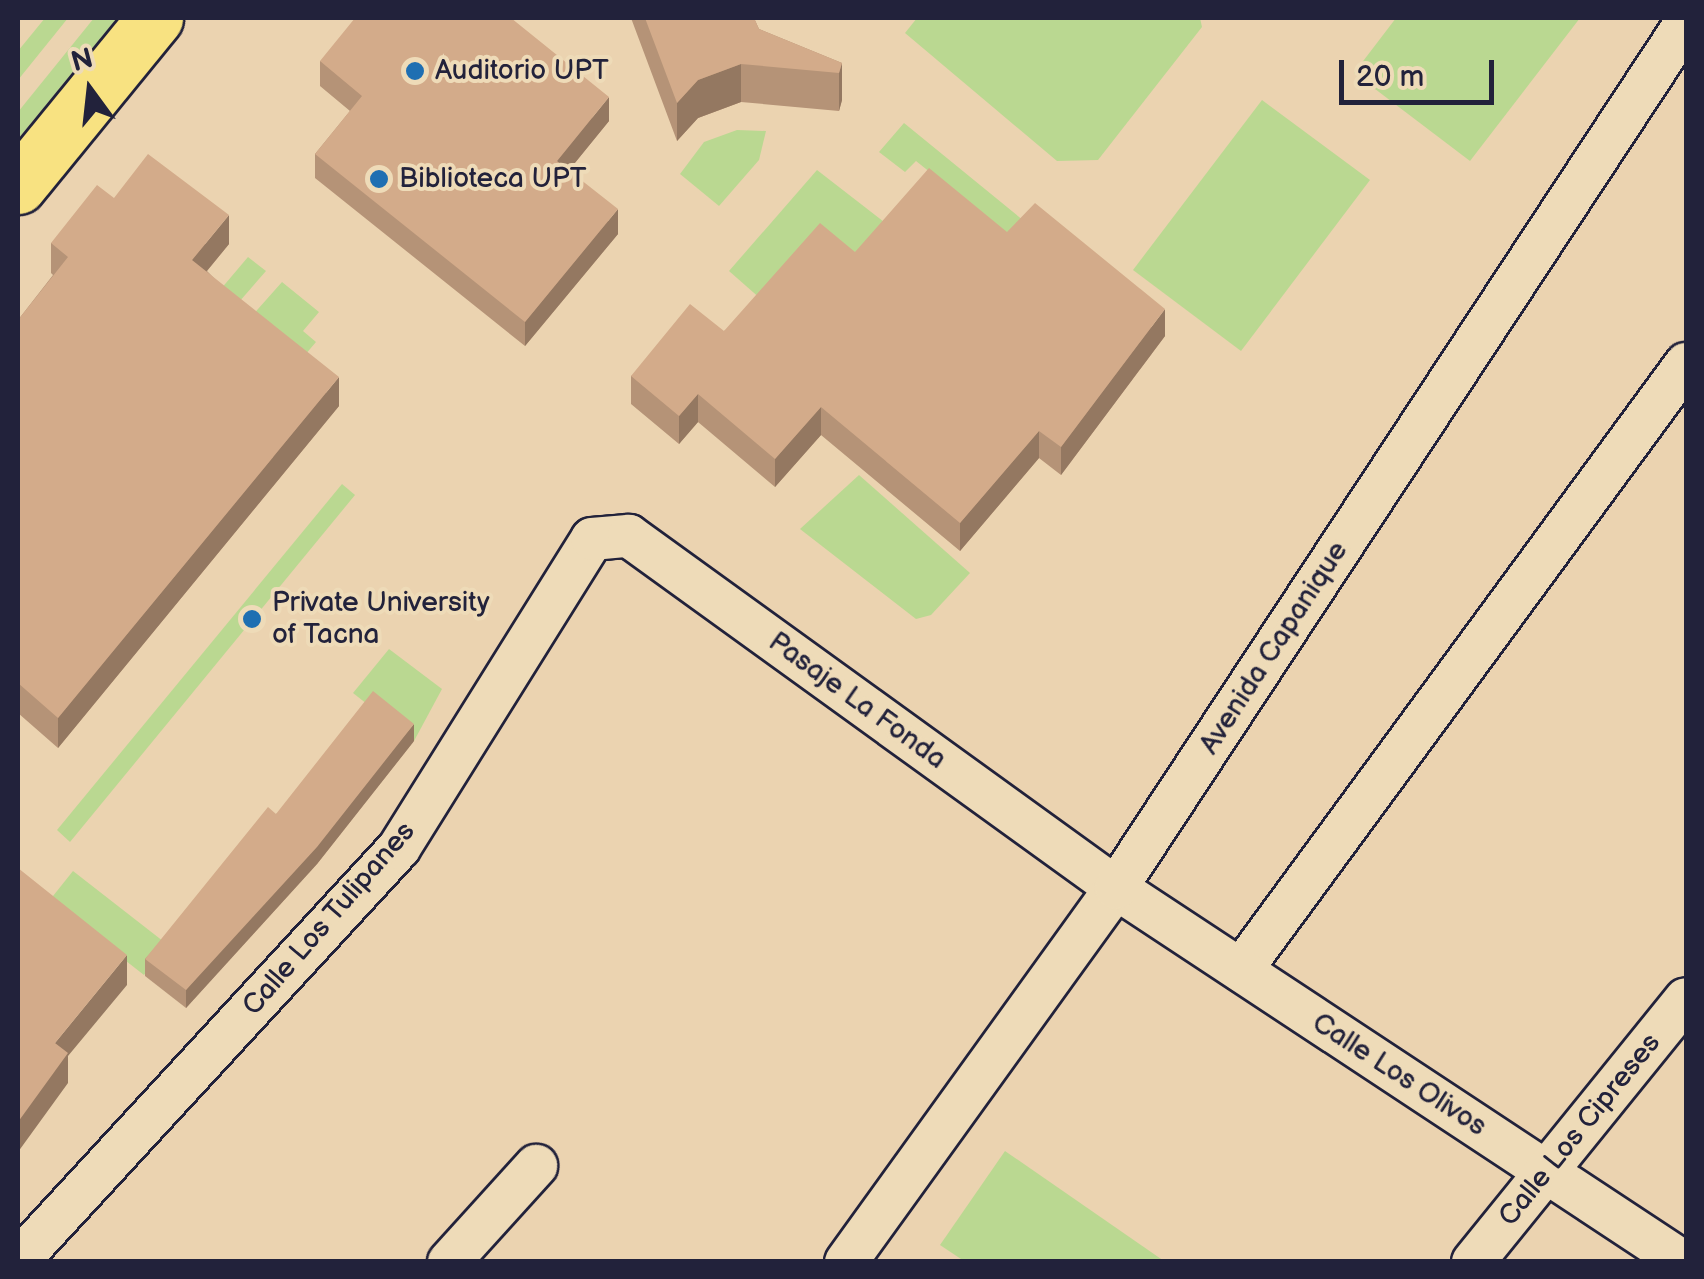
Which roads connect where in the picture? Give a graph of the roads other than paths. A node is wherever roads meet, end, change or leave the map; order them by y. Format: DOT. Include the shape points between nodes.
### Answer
graph roads {
  1 [pos="155,18"];
  2 [pos="1686,23"];
  3 [pos="18,186"];
  4 [pos="1686,364"];
  5 [pos="592,540"];
  6 [pos="1116,888"];
  7 [pos="1240,970"];
  8 [pos="1686,999"];
  9 [pos="536,1166"];
  10 [pos="1546,1172"];
  11 [pos="18,1261"];
  12 [pos="449,1262"];
  13 [pos="846,1262"];
  14 [pos="1472,1262"];
  15 [pos="1682,1262"];
  1 -- 3 [label="highway"];
  2 -- 6 [label="street, Avenida Capanique"];
  4 -- 7 [label="street"];
  5 -- 6 [label="street, Pasaje La Fonda" via="629,536"];
  5 -- 11 [label="street, Calle Los Tulipanes" via="399,848"];
  6 -- 7 [label="street, Calle Los Olivos"];
  6 -- 13 [label="street, Avenida Capanique"];
  7 -- 10 [label="street, Calle Los Olivos"];
  8 -- 10 [label="street, Calle Los Cipreses"];
  9 -- 12 [label="street"];
  10 -- 14 [label="street, Calle Los Cipreses"];
  10 -- 15 [label="street, Calle Los Olivos"];
}
